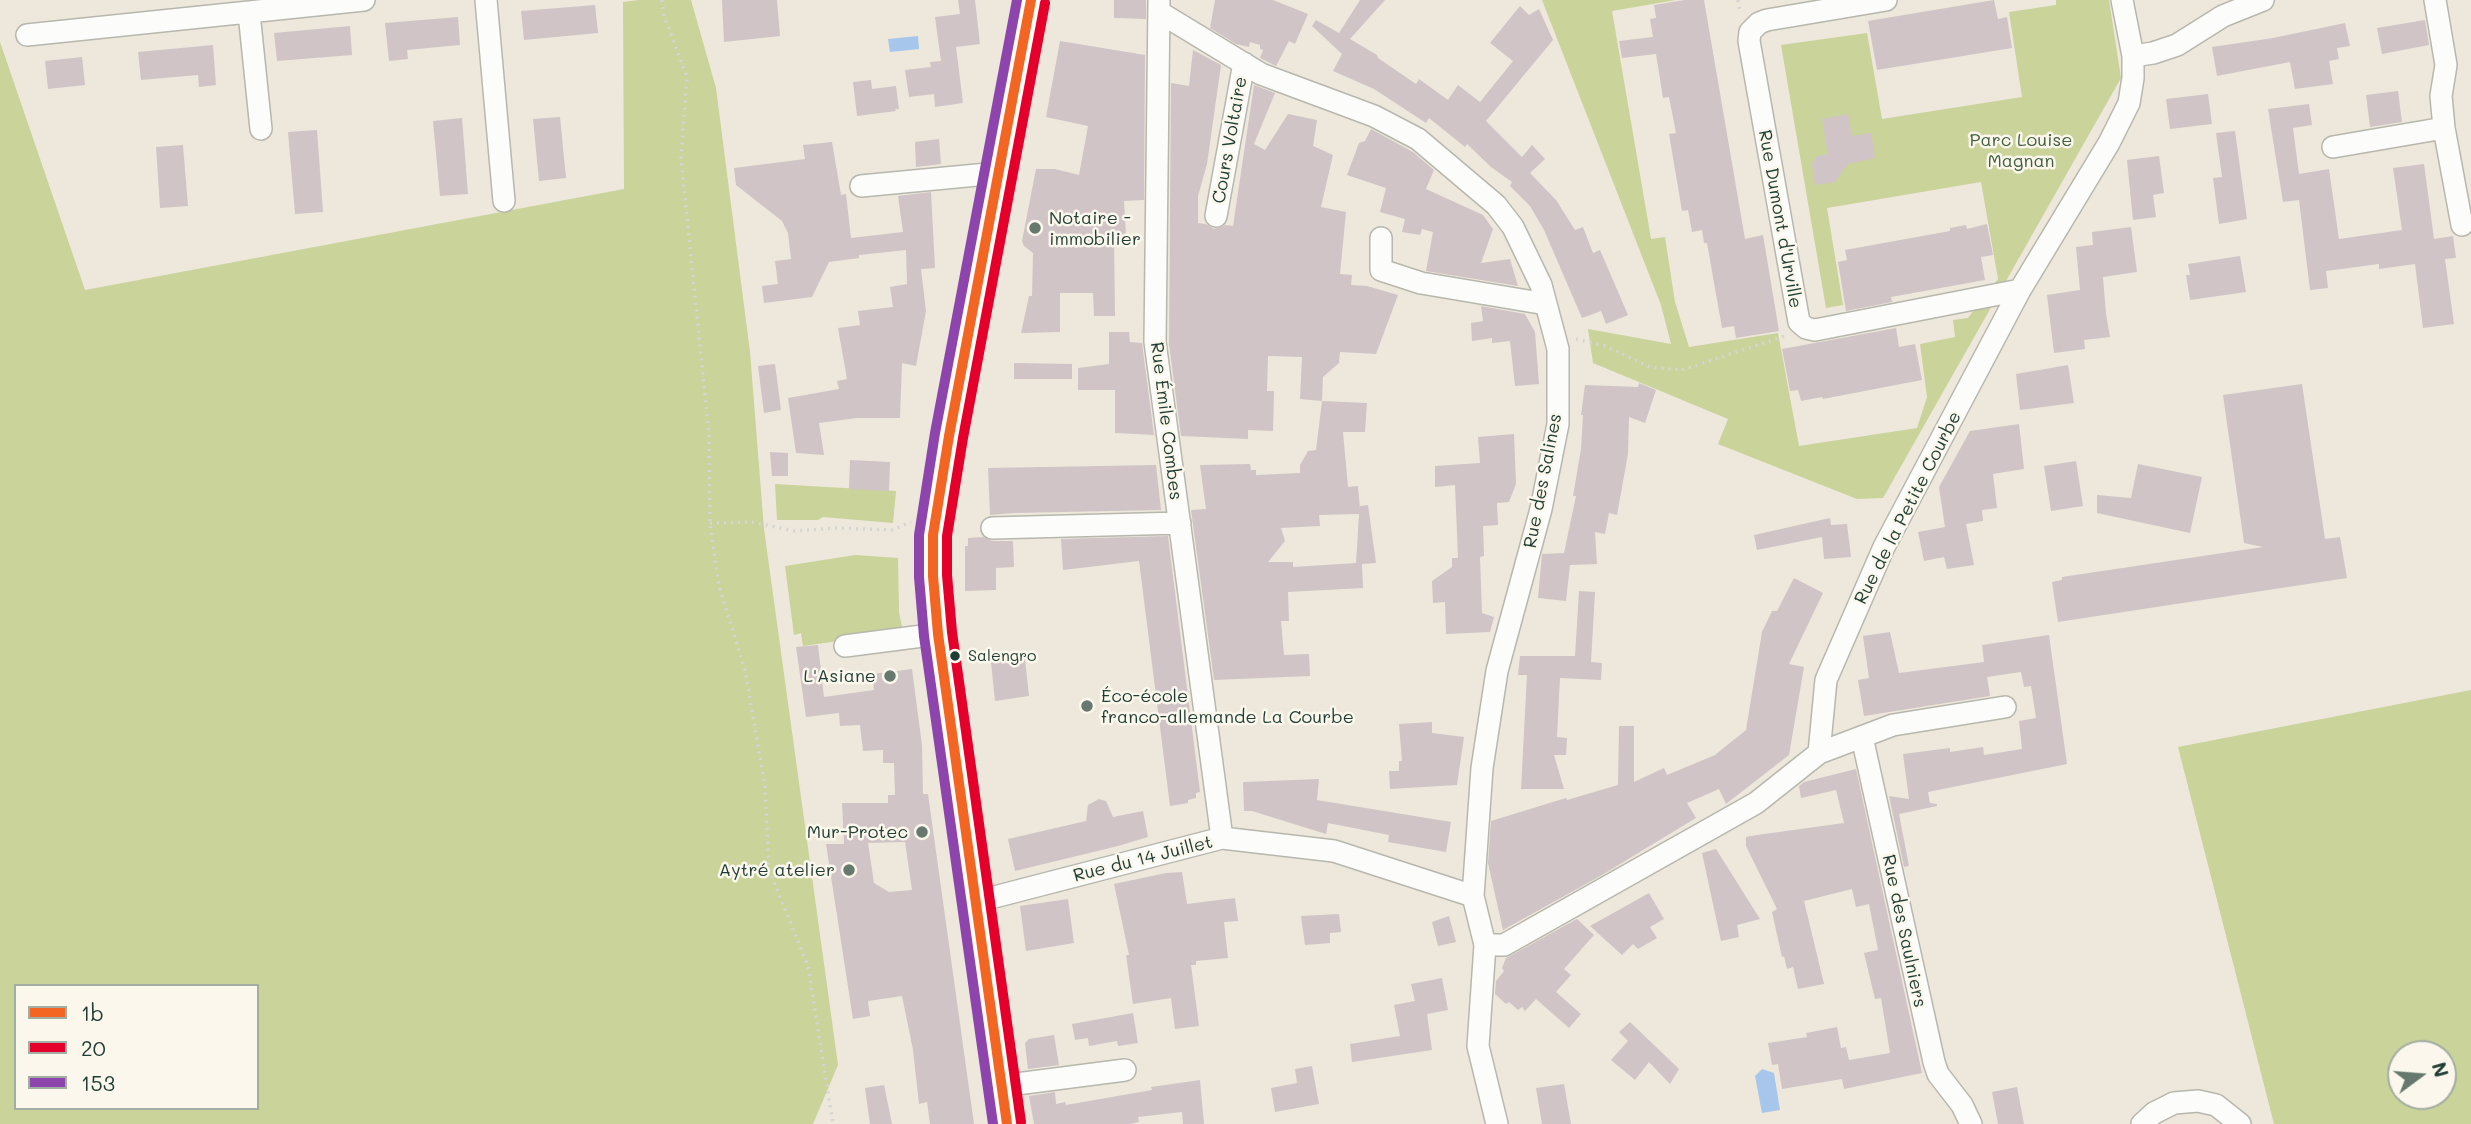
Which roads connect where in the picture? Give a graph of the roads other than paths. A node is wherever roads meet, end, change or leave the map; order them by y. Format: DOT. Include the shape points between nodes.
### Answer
graph roads {
  1 [pos="364,0"];
  2 [pos="486,0"];
  3 [pos="1031,0"];
  4 [pos="1886,0"];
  5 [pos="2122,0"];
  6 [pos="2263,0"];
  7 [pos="2435,0"];
  8 [pos="1159,6"];
  9 [pos="248,13"];
  10 [pos="27,35"];
  11 [pos="2133,56"];
  12 [pos="1244,64"];
  13 [pos="2444,128"];
  14 [pos="261,129"];
  15 [pos="2333,148"];
  16 [pos="998,173"];
  17 [pos="862,186"];
  18 [pos="504,201"];
  19 [pos="1216,216"];
  20 [pos="2462,225"];
  21 [pos="1381,238"];
  22 [pos="2020,290"];
  23 [pos="1546,304"];
  24 [pos="1180,523"];
  25 [pos="992,528"];
  26 [pos="938,634"];
  27 [pos="845,646"];
  28 [pos="2005,706"];
  29 [pos="1862,737"];
  30 [pos="1819,753"];
  31 [pos="1222,838"];
  32 [pos="1473,896"];
  33 [pos="975,902"];
  34 [pos="1485,945"];
  35 [pos="1125,1070"];
  36 [pos="1001,1086"];
  37 [pos="1969,1120"];
  38 [pos="1007,1124"];
  39 [pos="1497,1124"];
  40 [pos="2142,1124"];
  41 [pos="2241,1124"];
  1 -- 9 [label="street"];
  2 -- 18 [label="street"];
  3 -- 16 [label="main road"];
  4 -- 22 [label="street, Rue Dumont d'Urville" via="1767,20 1750,32 1799,322 1815,330"];
  5 -- 11 [label="street, Rue de la Petite Courbe"];
  6 -- 11 [label="street" via="2223,16 2177,45"];
  7 -- 13 [label="street" via="2446,65 2441,96"];
  8 -- 12 [label="street, Rue des Salines"];
  8 -- 24 [label="street, Rue Émile Combes" via="1155,342"];
  9 -- 10 [label="street"];
  9 -- 14 [label="street"];
  11 -- 22 [label="street, Rue de la Petite Courbe" via="2129,103"];
  12 -- 19 [label="street, Cours Voltaire"];
  12 -- 23 [label="street, Rue des Salines" via="1418,139 1496,205 1513,227"];
  13 -- 15 [label="street"];
  13 -- 20 [label="street"];
  16 -- 17 [label="street"];
  16 -- 26 [label="main road" via="935,514 933,576"];
  21 -- 23 [label="street" via="1381,270 1421,283"];
  22 -- 30 [label="street, Rue de la Petite Courbe" via="1884,547 1826,680"];
  23 -- 32 [label="street, Rue des Salines" via="1558,349 1558,424 1541,509 1497,671 1482,768"];
  24 -- 25 [label="street"];
  24 -- 31 [label="street, Rue Émile Combes"];
  26 -- 27 [label="street"];
  26 -- 33 [label="main road"];
  28 -- 29 [label="street" via="1894,725"];
  29 -- 30 [label="street"];
  29 -- 37 [label="street, Rue des Saulniers" via="1934,1062"];
  30 -- 34 [label="street" via="1756,803 1504,945"];
  31 -- 32 [label="street, Rue du 14 Juillet" via="1335,851"];
  31 -- 33 [label="street, Rue du 14 Juillet"];
  32 -- 34 [label="street, Rue des Salines"];
  33 -- 36 [label="main road"];
  34 -- 39 [label="street, Rue des Salines" via="1478,1045"];
  35 -- 36 [label="street"];
  36 -- 38 [label="main road"];
  40 -- 41 [label="street" via="2174,1103 2198,1101 2216,1105"];
}
